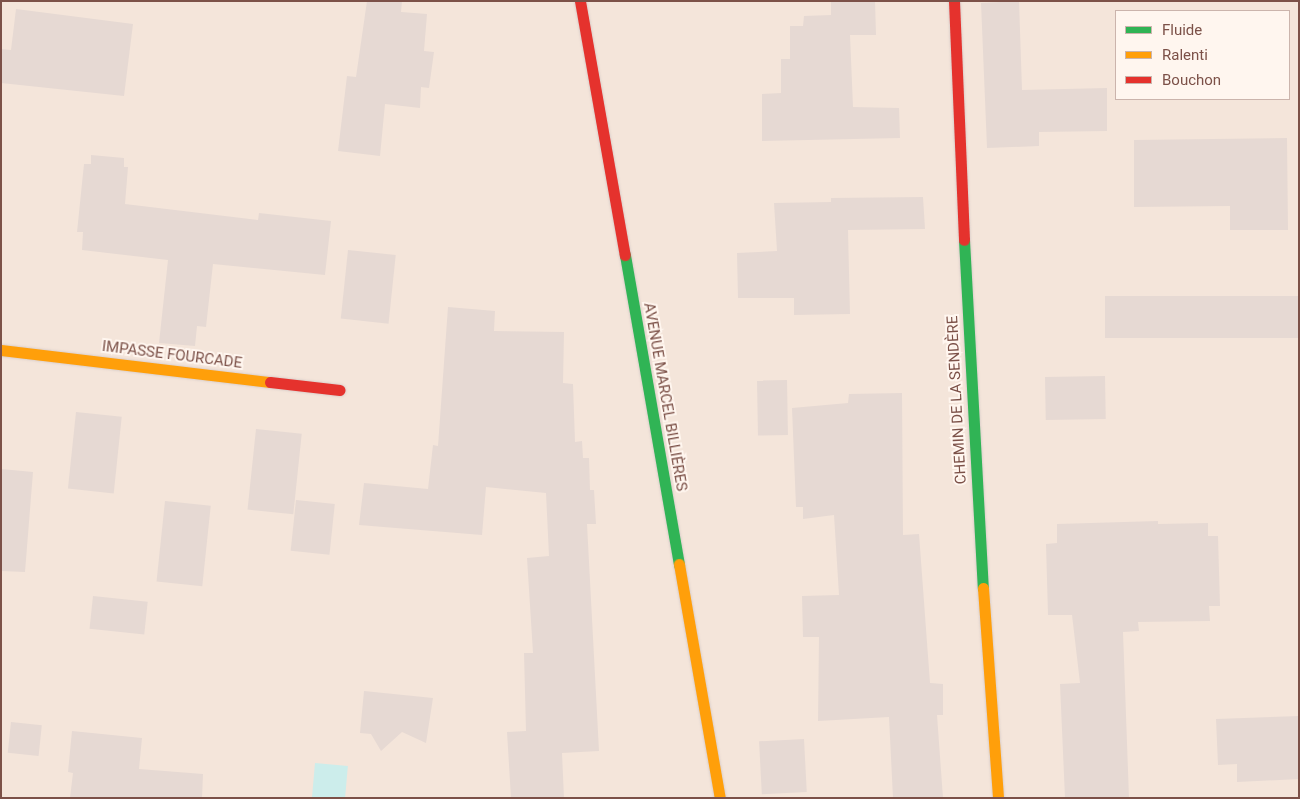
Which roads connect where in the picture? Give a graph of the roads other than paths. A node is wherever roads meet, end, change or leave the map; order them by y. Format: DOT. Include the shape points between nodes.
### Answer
graph roads {
  1 [pos="580,1"];
  2 [pos="954,1"];
  3 [pos="1,350"];
  4 [pos="340,390"];
  5 [pos="720,798"];
  6 [pos="998,798"];
  1 -- 5 [label="street, AVENUE MARCEL BILLIÈRES"];
  2 -- 6 [label="street, CHEMIN DE LA SENDÈRE" via="974,465"];
  3 -- 4 [label="street, IMPASSE FOURCADE"];
}
